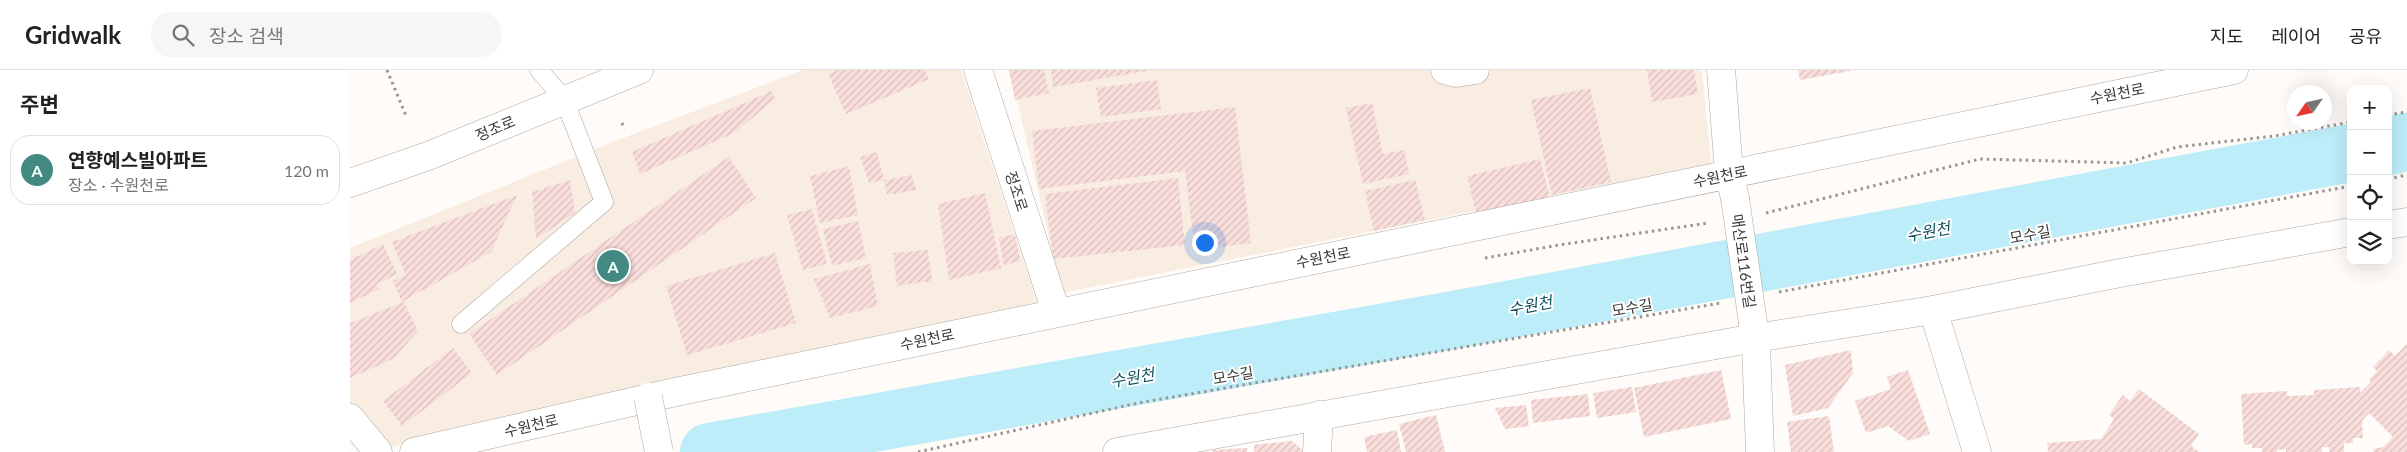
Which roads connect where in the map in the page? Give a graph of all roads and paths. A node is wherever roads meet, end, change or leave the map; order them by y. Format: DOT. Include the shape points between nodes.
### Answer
graph roads {
  1 [pos="387,70"];
  2 [pos="539,70"];
  3 [pos="639,70"];
  4 [pos="978,70"];
  5 [pos="1445,70"];
  6 [pos="1475,70"];
  7 [pos="1721,70"];
  8 [pos="2234,70"];
  9 [pos="564,99"];
  10 [pos="2407,112"];
  11 [pos="2392,114"];
  12 [pos="407,118"];
  13 [pos="622,123"];
  14 [pos="2347,123"];
  15 [pos="625,129"];
  16 [pos="2407,175"];
  17 [pos="2392,178"];
  18 [pos="350,183"];
  19 [pos="1732,185"];
  20 [pos="2347,187"];
  21 [pos="1760,214"];
  22 [pos="1713,222"];
  23 [pos="2407,222"];
  24 [pos="2392,225"];
  25 [pos="2347,233"];
  26 [pos="1482,259"];
  27 [pos="1772,293"];
  28 [pos="1723,302"];
  29 [pos="1934,310"];
  30 [pos="1056,312"];
  31 [pos="461,324"];
  32 [pos="1754,331"];
  33 [pos="648,398"];
  34 [pos="1319,415"];
  35 [pos="350,418"];
  36 [pos="378,452"];
  37 [pos="414,452"];
  38 [pos="660,452"];
  39 [pos="918,452"];
  40 [pos="1117,452"];
  41 [pos="1317,452"];
  42 [pos="1760,452"];
  43 [pos="1977,452"];
  1 -- 12 [label="path"];
  2 -- 9 [label="lane"];
  3 -- 9 [label="street, 정조로"];
  4 -- 30 [label="street, 정조로"];
  5 -- 6 [label="street" via="1456,73"];
  7 -- 19 [label="street, 매산로116번길"];
  8 -- 19 [label="street, 수원천로"];
  9 -- 18 [label="street, 정조로" via="428,156"];
  9 -- 31 [label="lane" via="604,202"];
  10 -- 11 [label="path"];
  13 -- 15 [label="path"];
  14 -- 21 [label="path" via="2274,136 2177,147 2127,163 1980,159"];
  16 -- 17 [label="path"];
  19 -- 30 [label="street, 수원천로" via="1622,198"];
  19 -- 32 [label="street, 매산로116번길, bridge"];
  20 -- 27 [label="path, 모수길"];
  22 -- 26 [label="path"];
  23 -- 24 [label="street"];
  25 -- 29 [label="street"];
  28 -- 39 [label="path, 모수길" via="1138,403"];
  29 -- 32 [label="street"];
  29 -- 43 [label="street"];
  30 -- 33 [label="street, 수원천로"];
  32 -- 34 [label="street"];
  32 -- 42 [label="street, 매산로116번길"];
  33 -- 37 [label="street, 수원천로"];
  33 -- 38 [label="street, bridge"];
  34 -- 40 [label="street"];
  34 -- 41 [label="street"];
  35 -- 36 [label="street"];
}
